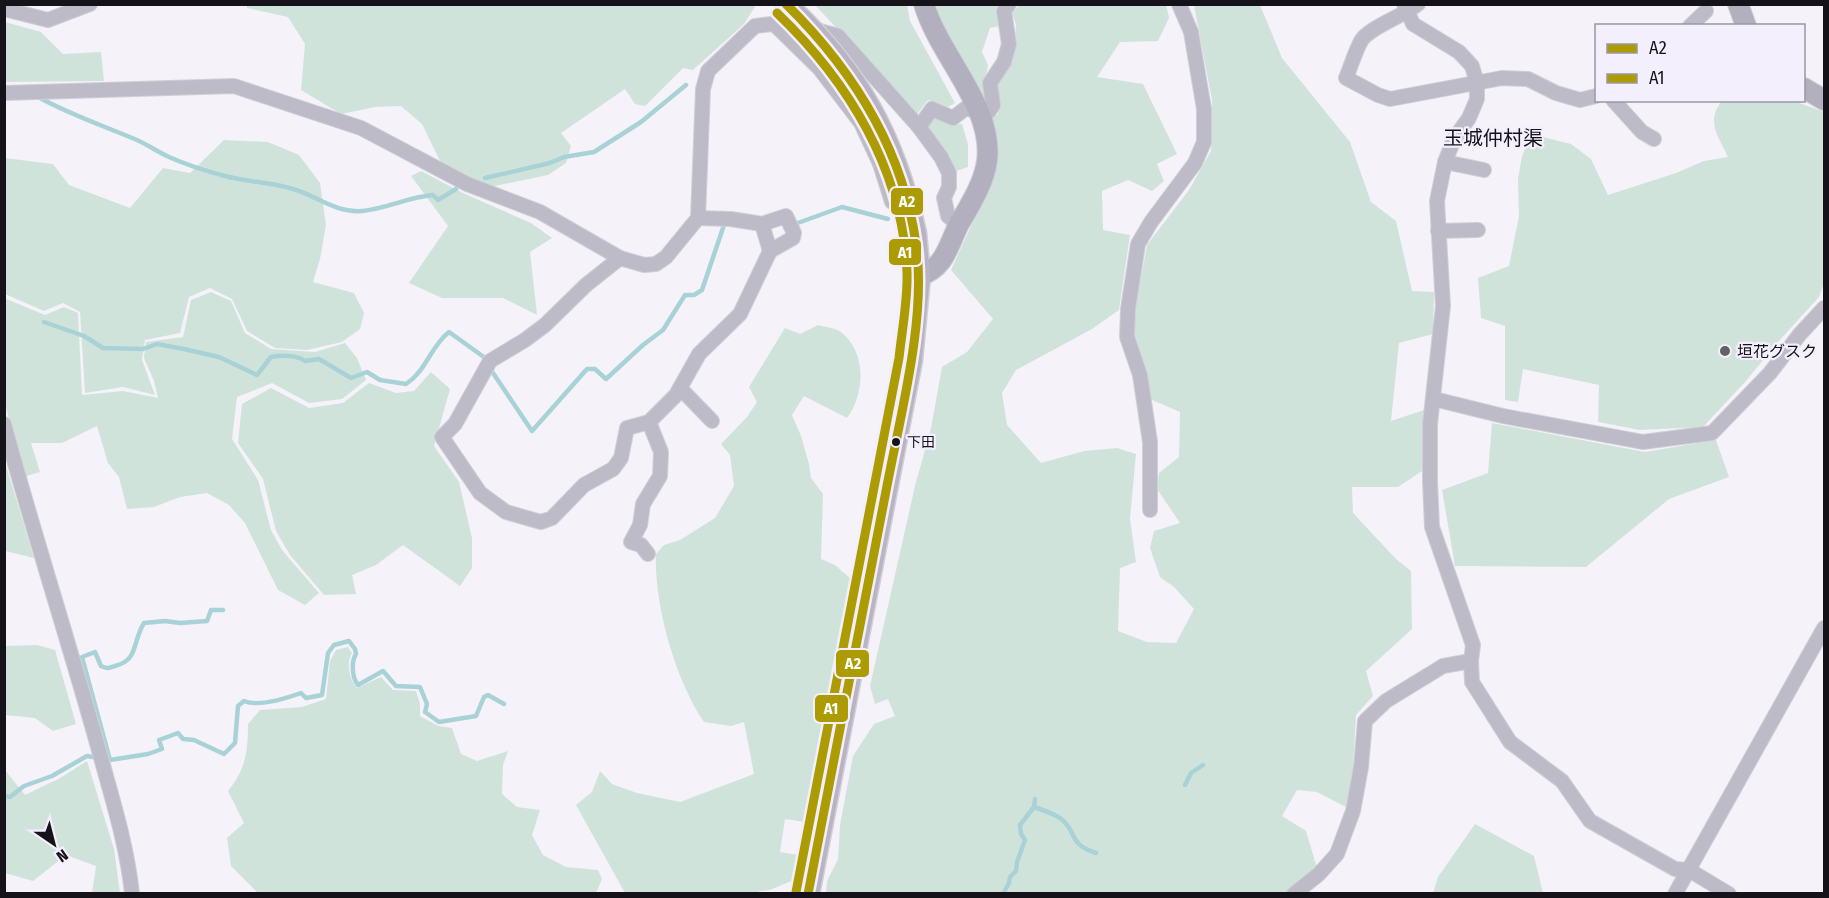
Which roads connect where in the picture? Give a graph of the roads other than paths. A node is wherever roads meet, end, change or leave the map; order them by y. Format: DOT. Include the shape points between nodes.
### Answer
graph roads {
  1 [pos="90,4"];
  2 [pos="785,4"];
  3 [pos="924,4"];
  4 [pos="1010,4"];
  5 [pos="1179,4"];
  6 [pos="1738,4"];
  7 [pos="1410,7"];
  8 [pos="1708,7"];
  9 [pos="4,9"];
  10 [pos="1692,24"];
  11 [pos="1745,24"];
  12 [pos="775,25"];
  13 [pos="1477,83"];
  14 [pos="1805,89"];
  15 [pos="4,93"];
  16 [pos="1595,96"];
  17 [pos="1824,100"];
  18 [pos="1615,102"];
  19 [pos="979,112"];
  20 [pos="919,127"];
  21 [pos="1654,139"];
  22 [pos="1445,162"];
  23 [pos="1484,170"];
  24 [pos="892,202"];
  25 [pos="698,218"];
  26 [pos="762,224"];
  27 [pos="959,225"];
  28 [pos="1478,230"];
  29 [pos="1438,231"];
  30 [pos="770,251"];
  31 [pos="620,258"];
  32 [pos="919,276"];
  33 [pos="1824,308"];
  34 [pos="680,388"];
  35 [pos="1434,399"];
  36 [pos="712,421"];
  37 [pos="649,422"];
  38 [pos="4,424"];
  39 [pos="1150,510"];
  40 [pos="648,554"];
  41 [pos="1824,628"];
  42 [pos="1811,651"];
  43 [pos="1824,656"];
  44 [pos="1471,661"];
  45 [pos="1689,870"];
  46 [pos="132,894"];
  47 [pos="808,894"];
  48 [pos="1294,894"];
  49 [pos="1675,894"];
  50 [pos="1730,894"];
  1 -- 9 [label="street" via="48,20"];
  2 -- 32 [label="highway, bridge" via="837,58 875,117 900,173 915,233"];
  3 -- 19 [label="main road" via="933,31"];
  4 -- 19 [label="street" via="1004,11 1009,44 1004,62 990,83 993,105 989,111"];
  5 -- 39 [label="street" via="1191,32 1204,109 1204,142 1195,162 1138,244 1128,309 1127,337 1140,375 1150,442"];
  6 -- 11 [label="main road"];
  7 -- 13 [label="street" via="1413,24 1459,52 1472,66"];
  7 -- 13 [label="street" via="1362,39 1346,78 1390,99"];
  8 -- 10 [label="street"];
  12 -- 20 [label="street" via="788,22 838,36"];
  12 -- 24 [label="street" via="819,68 861,123"];
  12 -- 25 [label="street" via="756,26 708,71 703,89"];
  13 -- 16 [label="street" via="1502,78 1528,79 1580,100"];
  13 -- 22 [label="street" via="1477,99"];
  14 -- 17 [label="main road"];
  15 -- 31 [label="street" via="234,86 361,128 467,184 540,212"];
  18 -- 21 [label="street" via="1642,132"];
  19 -- 20 [label="street" via="966,108 953,118 932,109"];
  19 -- 27 [label="main road" via="987,162"];
  20 -- 27 [label="street" via="949,173 944,198 948,216"];
  22 -- 23 [label="street"];
  22 -- 29 [label="street" via="1437,201"];
  25 -- 26 [label="street"];
  25 -- 31 [label="street" via="677,246 656,264"];
  26 -- 30 [label="street"];
  26 -- 30 [label="street" via="786,216 794,233 793,238"];
  27 -- 32 [label="main road" via="938,267"];
  28 -- 29 [label="street"];
  29 -- 35 [label="street" via="1443,306"];
  30 -- 34 [label="street" via="740,314 699,354"];
  31 -- 37 [label="street" via="545,325 490,361 455,423 442,437 480,493 506,512 542,522 552,519 584,485 614,469 621,458 627,428"];
  32 -- 47 [label="highway" via="911,360"];
  33 -- 35 [label="street" via="1712,434 1643,442"];
  34 -- 36 [label="street"];
  34 -- 37 [label="street"];
  35 -- 44 [label="street" via="1430,435 1432,526 1473,645"];
  37 -- 40 [label="street" via="661,452 660,476 643,504 631,542 641,545"];
  38 -- 46 [label="street" via="122,834"];
  41 -- 42 [label="street"];
  42 -- 43 [label="street"];
  42 -- 45 [label="street"];
  44 -- 45 [label="street" via="1472,682 1510,742 1562,781 1590,821 1675,869"];
  44 -- 48 [label="street" via="1443,666 1386,701 1365,721 1353,811 1337,855"];
  45 -- 49 [label="street"];
  45 -- 50 [label="street"];
}
